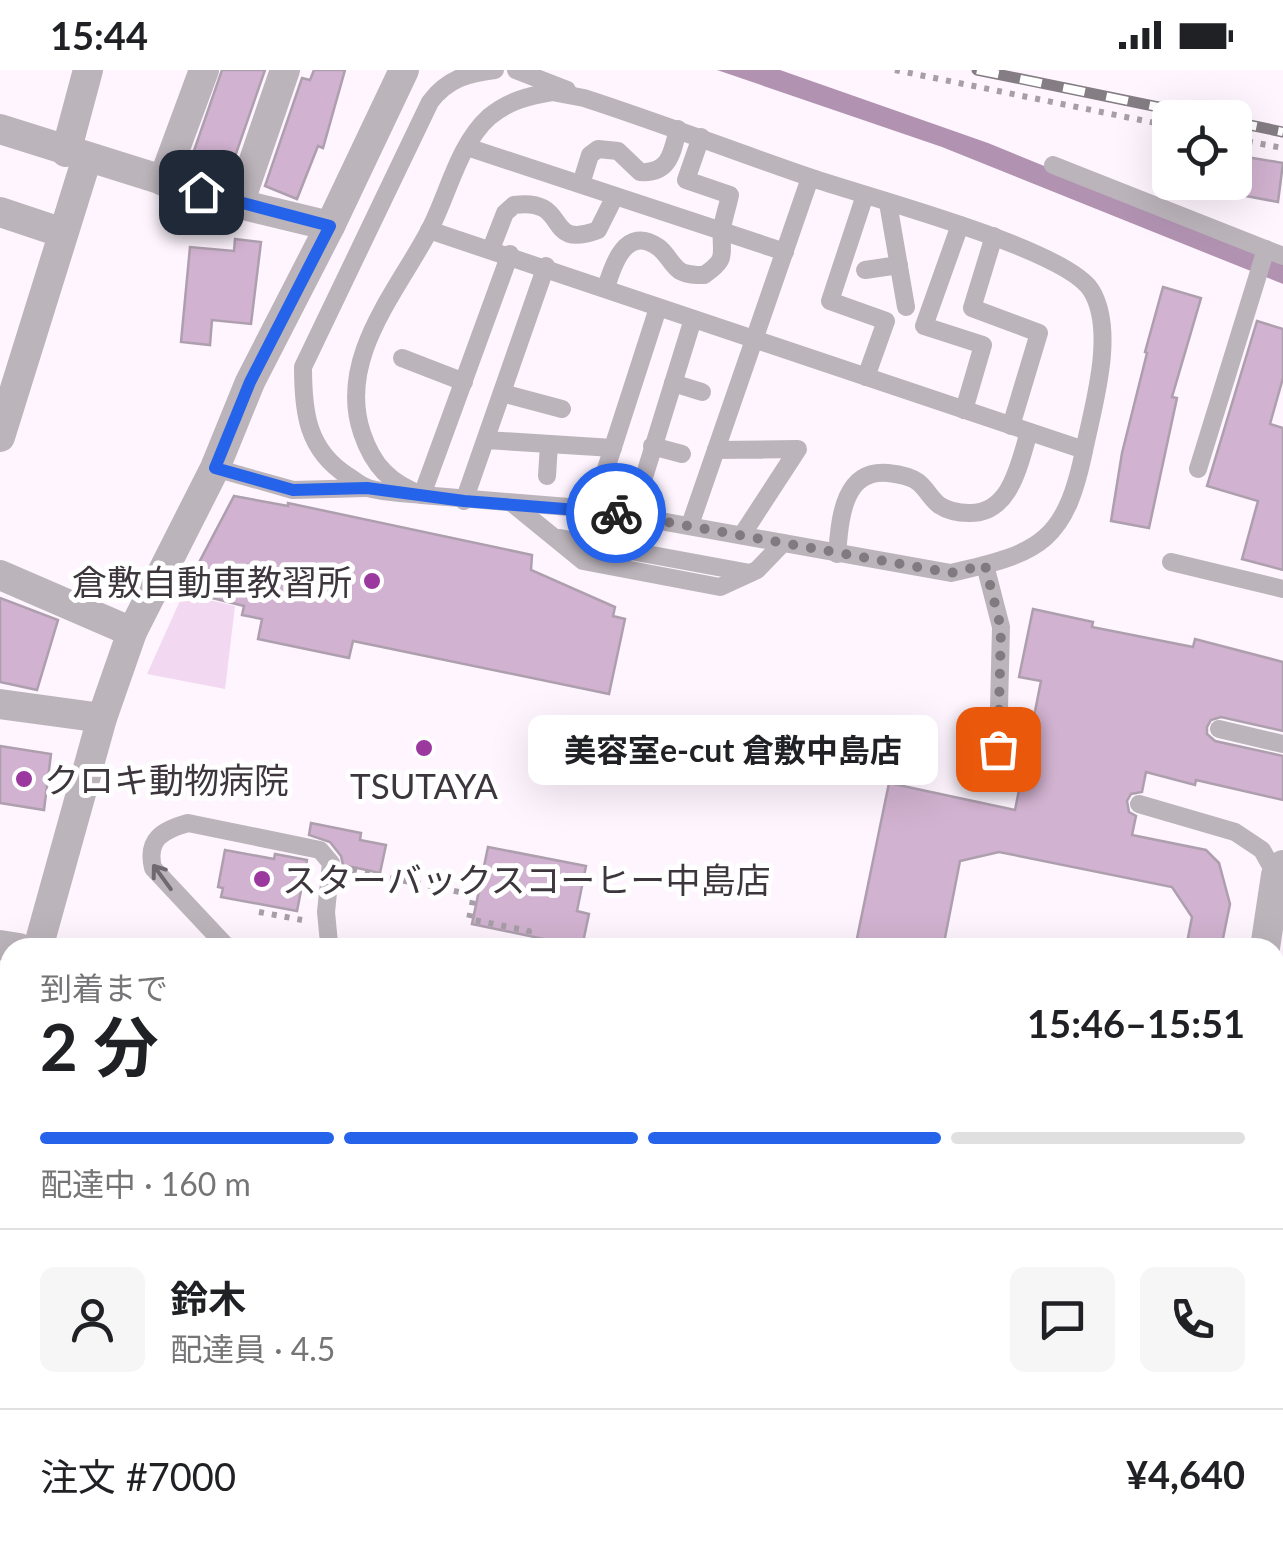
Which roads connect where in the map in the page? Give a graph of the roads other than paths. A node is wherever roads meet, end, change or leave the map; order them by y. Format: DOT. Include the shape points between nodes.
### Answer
graph roads {
  1 [pos="88,70"];
  2 [pos="204,70"];
  3 [pos="285,70"];
  4 [pos="404,70"];
  5 [pos="495,70"];
  6 [pos="516,70"];
  7 [pos="584,98"];
  8 [pos="0,129"];
  9 [pos="678,129"];
  10 [pos="701,137"];
  11 [pos="467,147"];
  12 [pos="77,155"];
  13 [pos="1053,165"];
  14 [pos="810,178"];
  15 [pos="163,181"];
  16 [pos="581,184"];
  17 [pos="864,195"];
  18 [pos="614,196"];
  19 [pos="888,202"];
  20 [pos="239,204"];
  21 [pos="0,212"];
  22 [pos="330,226"];
  23 [pos="960,226"];
  24 [pos="430,230"];
  25 [pos="722,230"];
  26 [pos="63,232"];
  27 [pos="994,236"];
  28 [pos="490,249"];
  29 [pos="786,252"];
  30 [pos="510,254"];
  31 [pos="1267,261"];
  32 [pos="898,265"];
  33 [pos="546,266"];
  34 [pos="865,270"];
  35 [pos="606,288"];
  36 [pos="906,307"];
  37 [pos="658,308"];
  38 [pos="693,319"];
  39 [pos="754,340"];
  40 [pos="402,358"];
  41 [pos="866,378"];
  42 [pos="464,382"];
  43 [pos="672,383"];
  44 [pos="502,392"];
  45 [pos="702,392"];
  46 [pos="562,410"];
  47 [pos="964,410"];
  48 [pos="1020,429"];
  49 [pos="0,437"];
  50 [pos="486,440"];
  51 [pos="549,444"];
  52 [pos="652,446"];
  53 [pos="613,448"];
  54 [pos="716,450"];
  55 [pos="1084,450"];
  56 [pos="682,454"];
  57 [pos="215,468"];
  58 [pos="1198,469"];
  59 [pos="547,476"];
  60 [pos="367,488"];
  61 [pos="422,495"];
  62 [pos="464,501"];
  63 [pos="512,504"];
  64 [pos="593,509"];
  65 [pos="632,516"];
  66 [pos="690,525"];
  67 [pos="742,536"];
  68 [pos="783,543"];
  69 [pos="837,554"];
  70 [pos="1172,562"];
  71 [pos="985,565"];
  72 [pos="0,576"];
  73 [pos="1283,590"];
  74 [pos="132,632"];
  75 [pos="0,704"];
  76 [pos="102,718"];
  77 [pos="1218,728"];
  78 [pos="1283,744"];
  79 [pos="1022,778"];
  80 [pos="1139,804"];
  81 [pos="1280,870"];
  82 [pos="41,938"];
  83 [pos="218,938"];
  84 [pos="329,938"];
  85 [pos="1267,938"];
  1 -- 12 [label="street"];
  2 -- 15 [label="street"];
  3 -- 20 [label="street"];
  4 -- 22 [label="street"];
  5 -- 60 [label="lane" via="450,82 430,102 303,367 313,443"];
  6 -- 7 [label="lane"];
  7 -- 9 [label="lane"];
  7 -- 11 [label="lane" via="552,92 524,97 485,120"];
  8 -- 12 [label="street"];
  9 -- 10 [label="lane"];
  9 -- 16 [label="lane" via="672,156 656,173 640,172 618,151 598,149"];
  10 -- 14 [label="lane"];
  10 -- 25 [label="lane" via="686,180 730,195"];
  11 -- 16 [label="lane"];
  11 -- 24 [label="lane"];
  12 -- 15 [label="street"];
  12 -- 26 [label="street"];
  13 -- 31 [label="lane"];
  14 -- 17 [label="lane"];
  14 -- 29 [label="lane"];
  15 -- 20 [label="street"];
  16 -- 18 [label="lane"];
  17 -- 19 [label="lane"];
  17 -- 41 [label="lane" via="830,301 886,321"];
  18 -- 25 [label="lane"];
  18 -- 28 [label="lane" via="598,230 575,237 541,205 514,205"];
  19 -- 23 [label="lane"];
  19 -- 32 [label="lane"];
  20 -- 22 [label="street"];
  21 -- 26 [label="street"];
  22 -- 57 [label="street" via="250,382"];
  23 -- 27 [label="lane"];
  23 -- 47 [label="lane" via="924,326 983,345"];
  24 -- 28 [label="lane"];
  24 -- 61 [label="lane" via="370,338 354,404 370,458 399,486"];
  25 -- 29 [label="lane"];
  25 -- 35 [label="lane" via="724,254 704,275 680,271 662,249 642,240 623,247"];
  26 -- 49 [label="street"];
  27 -- 48 [label="lane" via="972,308 1039,334"];
  27 -- 55 [label="lane" via="1063,268 1090,289 1103,350"];
  28 -- 30 [label="lane"];
  29 -- 39 [label="lane"];
  30 -- 33 [label="lane"];
  30 -- 42 [label="lane"];
  31 -- 58 [label="lane"];
  32 -- 34 [label="lane"];
  32 -- 36 [label="lane"];
  33 -- 35 [label="lane"];
  33 -- 44 [label="lane"];
  35 -- 37 [label="lane"];
  37 -- 38 [label="lane"];
  37 -- 53 [label="lane"];
  38 -- 39 [label="lane"];
  38 -- 43 [label="lane"];
  39 -- 41 [label="lane"];
  39 -- 54 [label="lane"];
  40 -- 42 [label="lane"];
  41 -- 47 [label="lane"];
  42 -- 61 [label="lane"];
  43 -- 45 [label="lane"];
  43 -- 52 [label="lane"];
  44 -- 46 [label="lane"];
  44 -- 50 [label="lane"];
  47 -- 48 [label="lane"];
  48 -- 55 [label="lane"];
  48 -- 69 [label="lane" via="1016,476 1003,500 980,513 958,513 939,505 918,482 876,472 853,486 842,510"];
  50 -- 51 [label="lane"];
  50 -- 62 [label="lane"];
  51 -- 53 [label="lane"];
  51 -- 59 [label="lane"];
  52 -- 56 [label="lane"];
  52 -- 65 [label="lane"];
  53 -- 64 [label="lane"];
  54 -- 66 [label="lane"];
  54 -- 67 [label="lane" via="798,449"];
  55 -- 71 [label="lane" via="1055,530 1037,546"];
  57 -- 60 [label="lane" via="293,490"];
  57 -- 74 [label="street"];
  60 -- 61 [label="lane"];
  61 -- 62 [label="lane"];
  62 -- 63 [label="lane"];
  63 -- 64 [label="lane"];
  63 -- 68 [label="lane" via="583,561 720,587 750,573"];
  64 -- 65 [label="lane"];
  65 -- 66 [label="lane"];
  66 -- 67 [label="lane"];
  67 -- 68 [label="lane"];
  68 -- 69 [label="lane"];
  69 -- 71 [label="lane" via="951,573"];
  70 -- 73 [label="lane"];
  71 -- 79 [label="lane" via="1001,628 998,749"];
  72 -- 74 [label="street"];
  74 -- 76 [label="street"];
  75 -- 76 [label="street"];
  76 -- 82 [label="street"];
  77 -- 78 [label="lane"];
  80 -- 81 [label="lane" via="1235,832"];
  81 -- 85 [label="street"];
  83 -- 84 [label="lane, one-way" via="152,868 153,841 166,829 188,823 320,850 332,863"];
}
